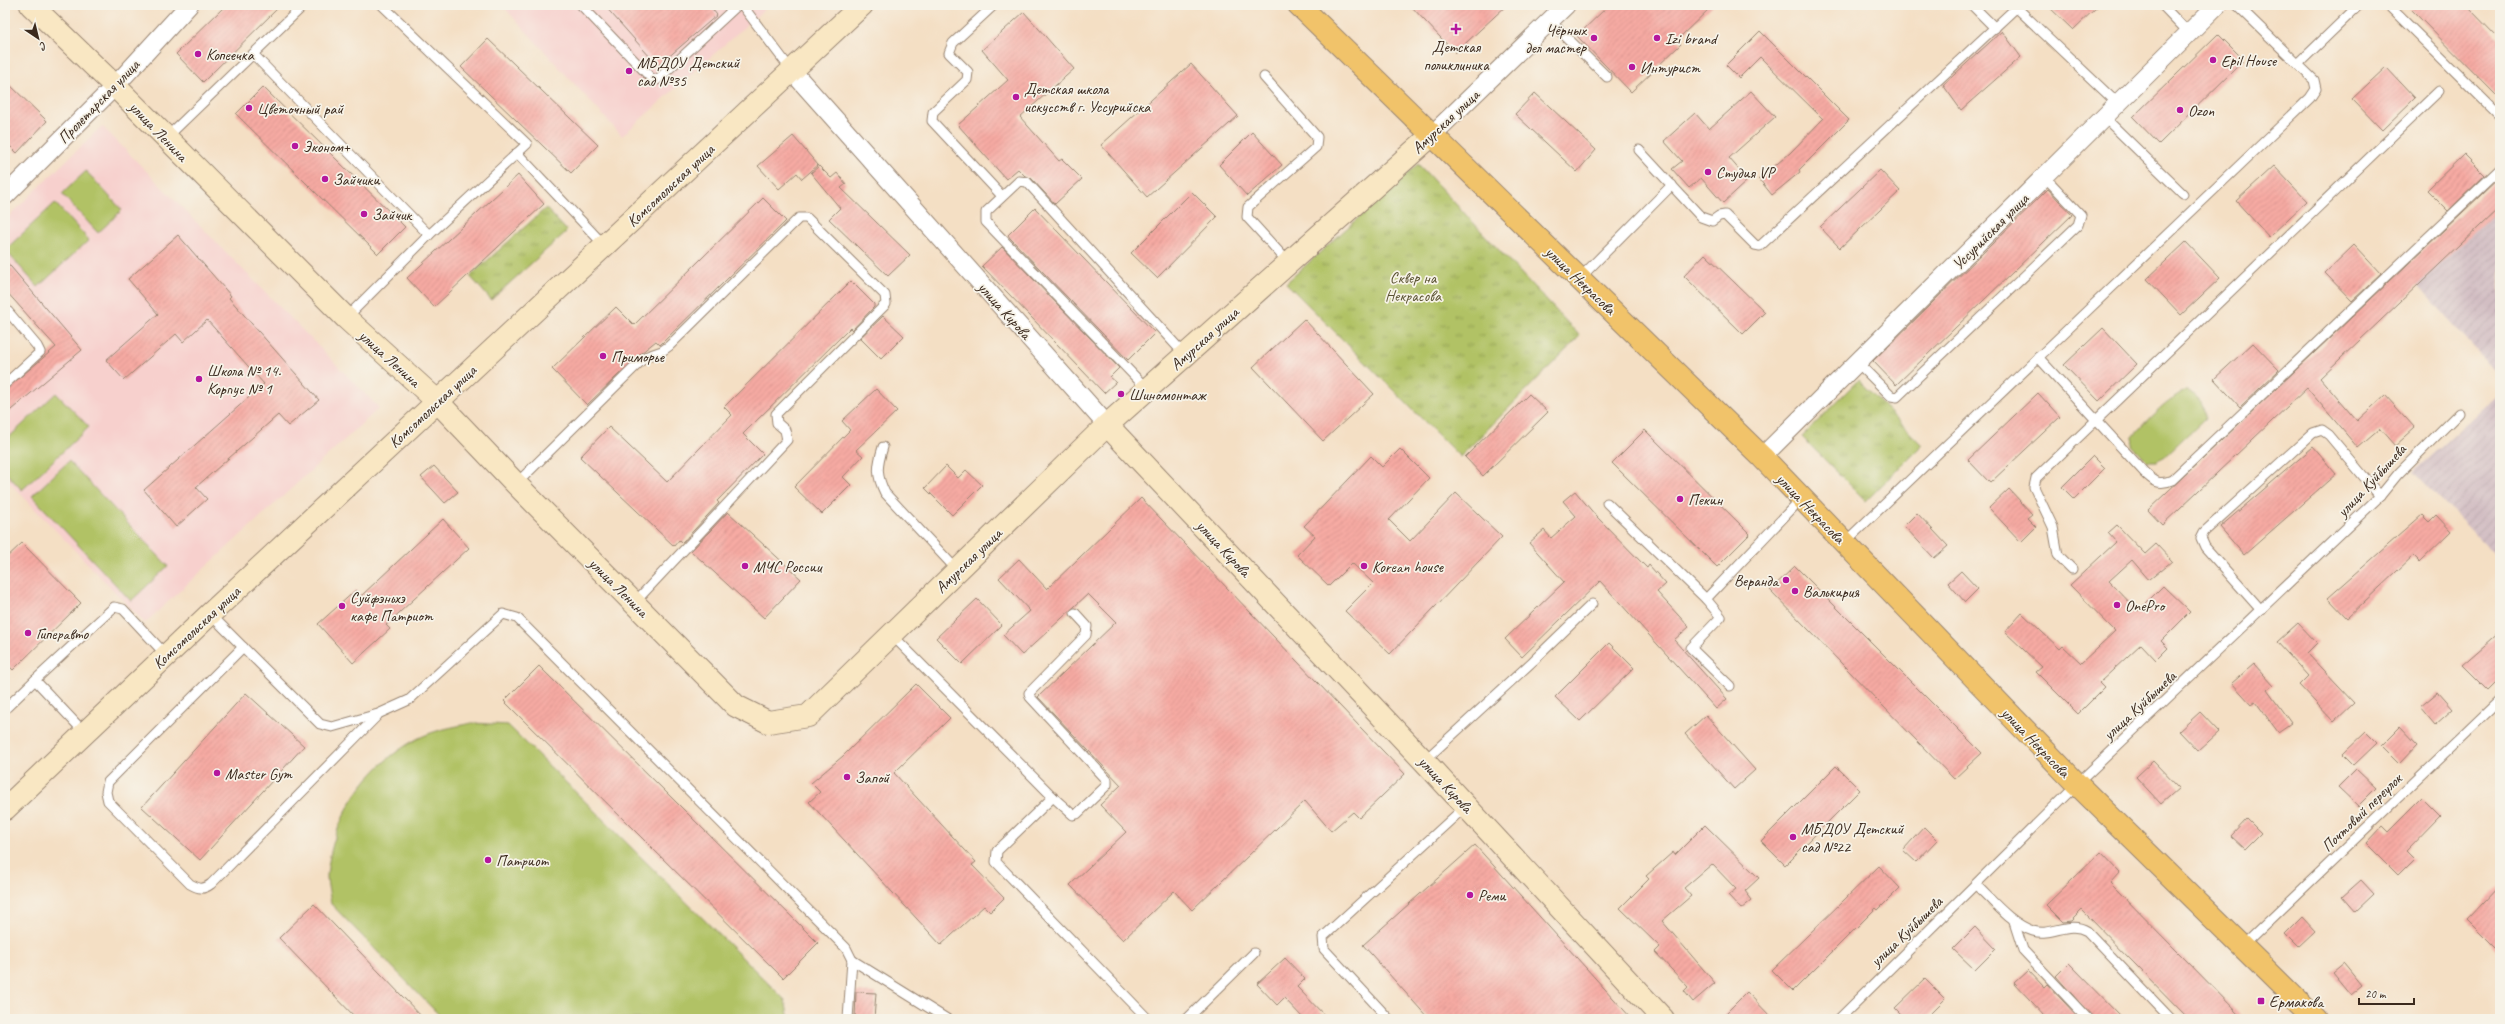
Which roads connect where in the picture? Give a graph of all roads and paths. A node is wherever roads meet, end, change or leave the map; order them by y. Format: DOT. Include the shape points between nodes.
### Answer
graph roads {
  1 [pos="31,5"];
  2 [pos="189,5"];
  3 [pos="304,5"];
  4 [pos="382,5"];
  5 [pos="581,5"];
  6 [pos="738,5"];
  7 [pos="742,5"];
  8 [pos="862,5"];
  9 [pos="994,5"];
  10 [pos="1299,5"];
  11 [pos="1566,5"];
  12 [pos="1972,5"];
  13 [pos="2162,5"];
  14 [pos="2217,5"];
  15 [pos="2237,5"];
  16 [pos="2359,5"];
  17 [pos="2388,5"];
  18 [pos="2018,6"];
  19 [pos="1550,21"];
  20 [pos="1995,28"];
  21 [pos="2189,33"];
  22 [pos="253,54"];
  23 [pos="2298,64"];
  24 [pos="792,70"];
  25 [pos="1264,76"];
  26 [pos="1607,77"];
  27 [pos="115,86"];
  28 [pos="2439,91"];
  29 [pos="2117,103"];
  30 [pos="2500,116"];
  31 [pos="2104,117"];
  32 [pos="1432,135"];
  33 [pos="166,139"];
  34 [pos="1639,150"];
  35 [pos="517,153"];
  36 [pos="2500,169"];
  37 [pos="2044,176"];
  38 [pos="1672,185"];
  39 [pos="2183,194"];
  40 [pos="5,196"];
  41 [pos="1002,196"];
  42 [pos="429,235"];
  43 [pos="605,246"];
  44 [pos="1288,262"];
  45 [pos="1579,278"];
  46 [pos="5,308"];
  47 [pos="346,318"];
  48 [pos="1185,355"];
  49 [pos="2038,357"];
  50 [pos="1858,363"];
  51 [pos="5,384"];
  52 [pos="1147,389"];
  53 [pos="437,401"];
  54 [pos="2459,413"];
  55 [pos="2096,420"];
  56 [pos="1107,425"];
  57 [pos="883,447"];
  58 [pos="1762,457"];
  59 [pos="516,484"];
  60 [pos="2380,496"];
  61 [pos="1802,498"];
  62 [pos="1607,503"];
  63 [pos="1844,543"];
  64 [pos="2072,569"];
  65 [pos="957,570"];
  66 [pos="1706,599"];
  67 [pos="635,602"];
  68 [pos="1592,604"];
  69 [pos="2261,610"];
  70 [pos="1076,613"];
  71 [pos="210,614"];
  72 [pos="892,635"];
  73 [pos="242,647"];
  74 [pos="166,655"];
  75 [pos="35,680"];
  76 [pos="1730,686"];
  77 [pos="2500,700"];
  78 [pos="5,709"];
  79 [pos="378,714"];
  80 [pos="768,722"];
  81 [pos="85,733"];
  82 [pos="1424,760"];
  83 [pos="2077,784"];
  84 [pos="1052,797"];
  85 [pos="6,805"];
  86 [pos="1466,806"];
  87 [pos="1976,885"];
  88 [pos="2014,922"];
  89 [pos="2243,946"];
  90 [pos="1254,953"];
  91 [pos="852,960"];
  92 [pos="848,1019"];
  93 [pos="947,1019"];
  94 [pos="1148,1019"];
  95 [pos="1187,1019"];
  96 [pos="1389,1019"];
  97 [pos="1663,1019"];
  98 [pos="1838,1019"];
  99 [pos="2088,1019"];
  100 [pos="2171,1019"];
  101 [pos="2316,1019"];
  1 -- 27 [label="main road, улица Ленина"];
  2 -- 27 [label="street, Пролетарская улица"];
  3 -- 22 [label="lane"];
  4 -- 35 [label="lane" via="527,144"];
  5 -- 6 [label="lane" via="651,78 657,80"];
  7 -- 24 [label="lane"];
  8 -- 24 [label="main road, Комсомольская улица"];
  9 -- 41 [label="lane" via="953,44 949,53 968,72 967,80 933,112 932,121"];
  10 -- 32 [label="main road, улица Некрасова"];
  11 -- 19 [label="street, Амурская улица"];
  12 -- 20 [label="lane"];
  13 -- 21 [label="lane"];
  14 -- 21 [label="street, Уссурийская улица"];
  15 -- 23 [label="lane"];
  16 -- 23 [label="lane"];
  17 -- 30 [label="lane"];
  18 -- 20 [label="lane"];
  18 -- 29 [label="lane"];
  19 -- 26 [label="lane"];
  19 -- 32 [label="street, Амурская улица"];
  20 -- 38 [label="lane" via="1760,246 1755,245 1725,215 1718,216 1712,221 1701,217"];
  21 -- 29 [label="street, Уссурийская улица"];
  22 -- 33 [label="lane"];
  22 -- 42 [label="lane"];
  23 -- 49 [label="lane" via="2314,80 2316,89 2310,98"];
  24 -- 43 [label="main road, Комсомольская улица"];
  24 -- 56 [label="street, улица Кирова"];
  25 -- 44 [label="lane" via="1317,137 1316,147 1248,208 1247,217"];
  27 -- 33 [label="main road, улица Ленина"];
  27 -- 40 [label="street, Пролетарская улица"];
  28 -- 55 [label="lane"];
  29 -- 31 [label="street, Уссурийская улица"];
  31 -- 37 [label="street, Уссурийская улица"];
  31 -- 39 [label="lane"];
  32 -- 44 [label="main road, Амурская улица"];
  32 -- 45 [label="main road, улица Некрасова"];
  33 -- 47 [label="main road, улица Ленина"];
  34 -- 38 [label="lane"];
  35 -- 42 [label="lane"];
  35 -- 43 [label="lane"];
  36 -- 55 [label="lane" via="2172,480 2164,484 2154,481"];
  37 -- 50 [label="street, Уссурийская улица"];
  37 -- 50 [label="lane" via="2081,215 2078,225 1897,397 1891,396"];
  38 -- 45 [label="lane"];
  41 -- 48 [label="lane" via="1019,181 1027,182"];
  41 -- 52 [label="lane" via="986,212 986,222"];
  42 -- 47 [label="lane"];
  43 -- 53 [label="main road, Комсомольская улица"];
  44 -- 48 [label="main road, Амурская улица"];
  45 -- 58 [label="main road, улица Некрасова"];
  46 -- 51 [label="lane" via="38,346 40,352"];
  47 -- 53 [label="main road, улица Ленина"];
  48 -- 52 [label="main road, Амурская улица"];
  49 -- 55 [label="lane"];
  49 -- 63 [label="lane"];
  50 -- 58 [label="street, Уссурийская улица"];
  52 -- 56 [label="main road, Амурская улица"];
  53 -- 59 [label="main road, улица Ленина"];
  53 -- 71 [label="main road, Комсомольская улица"];
  54 -- 60 [label="lane, улица Куйбышева" via="2398,474"];
  55 -- 64 [label="lane" via="2036,478 2034,487 2053,526 2058,555"];
  56 -- 65 [label="main road, Амурская улица"];
  56 -- 82 [label="main road, улица Кирова"];
  57 -- 65 [label="lane" via="876,467 878,479 885,493"];
  58 -- 61 [label="main road, улица Некрасова"];
  59 -- 67 [label="main road, улица Ленина"];
  59 -- 67 [label="lane" via="645,357 669,346 799,218 807,218 885,295 886,304 776,414 777,423 785,430 788,440"];
  60 -- 69 [label="lane, улица Куйбышева"];
  60 -- 69 [label="lane" via="2322,430 2314,432 2204,532 2201,538 2205,547"];
  61 -- 63 [label="main road, улица Некрасова"];
  61 -- 66 [label="lane"];
  62 -- 66 [label="lane"];
  63 -- 83 [label="main road, улица Некрасова"];
  65 -- 72 [label="main road, Амурская улица"];
  66 -- 76 [label="lane" via="1721,617 1691,648"];
  67 -- 80 [label="main road, улица Ленина" via="736,706"];
  68 -- 82 [label="lane"];
  69 -- 83 [label="lane, улица Куйбышева"];
  70 -- 84 [label="lane" via="1087,626 1086,635 1031,688 1030,697 1107,780 1107,785 1077,814 1068,813"];
  71 -- 73 [label="lane"];
  71 -- 74 [label="main road, Комсомольская улица"];
  72 -- 80 [label="main road, Амурская улица" via="808,716"];
  72 -- 84 [label="lane"];
  73 -- 79 [label="lane" via="320,724 332,727"];
  73 -- 79 [label="lane" via="108,782 106,792 108,801 190,884 198,888 205,888 211,884"];
  74 -- 75 [label="lane" via="124,609 114,607"];
  74 -- 81 [label="main road, Комсомольская улица"];
  75 -- 78 [label="lane"];
  75 -- 81 [label="lane"];
  77 -- 89 [label="lane, Почтовый переулок"];
  79 -- 91 [label="lane" via="419,693 503,614 517,618 846,948"];
  81 -- 85 [label="main road, Комсомольская улица"];
  82 -- 86 [label="main road, улица Кирова"];
  83 -- 87 [label="lane, улица Куйбышева"];
  83 -- 89 [label="main road, улица Некрасова"];
  84 -- 94 [label="lane" via="996,852 996,862"];
  86 -- 96 [label="lane" via="1323,937 1324,949"];
  86 -- 97 [label="main road, улица Кирова"];
  87 -- 88 [label="lane"];
  87 -- 98 [label="lane, улица Куйбышева"];
  88 -- 99 [label="lane" via="2023,950"];
  88 -- 100 [label="lane" via="2034,931 2048,932 2069,926 2080,926"];
  89 -- 101 [label="main road, улица Некрасова"];
  90 -- 95 [label="lane"];
  91 -- 92 [label="lane"];
  91 -- 93 [label="lane"];
}
